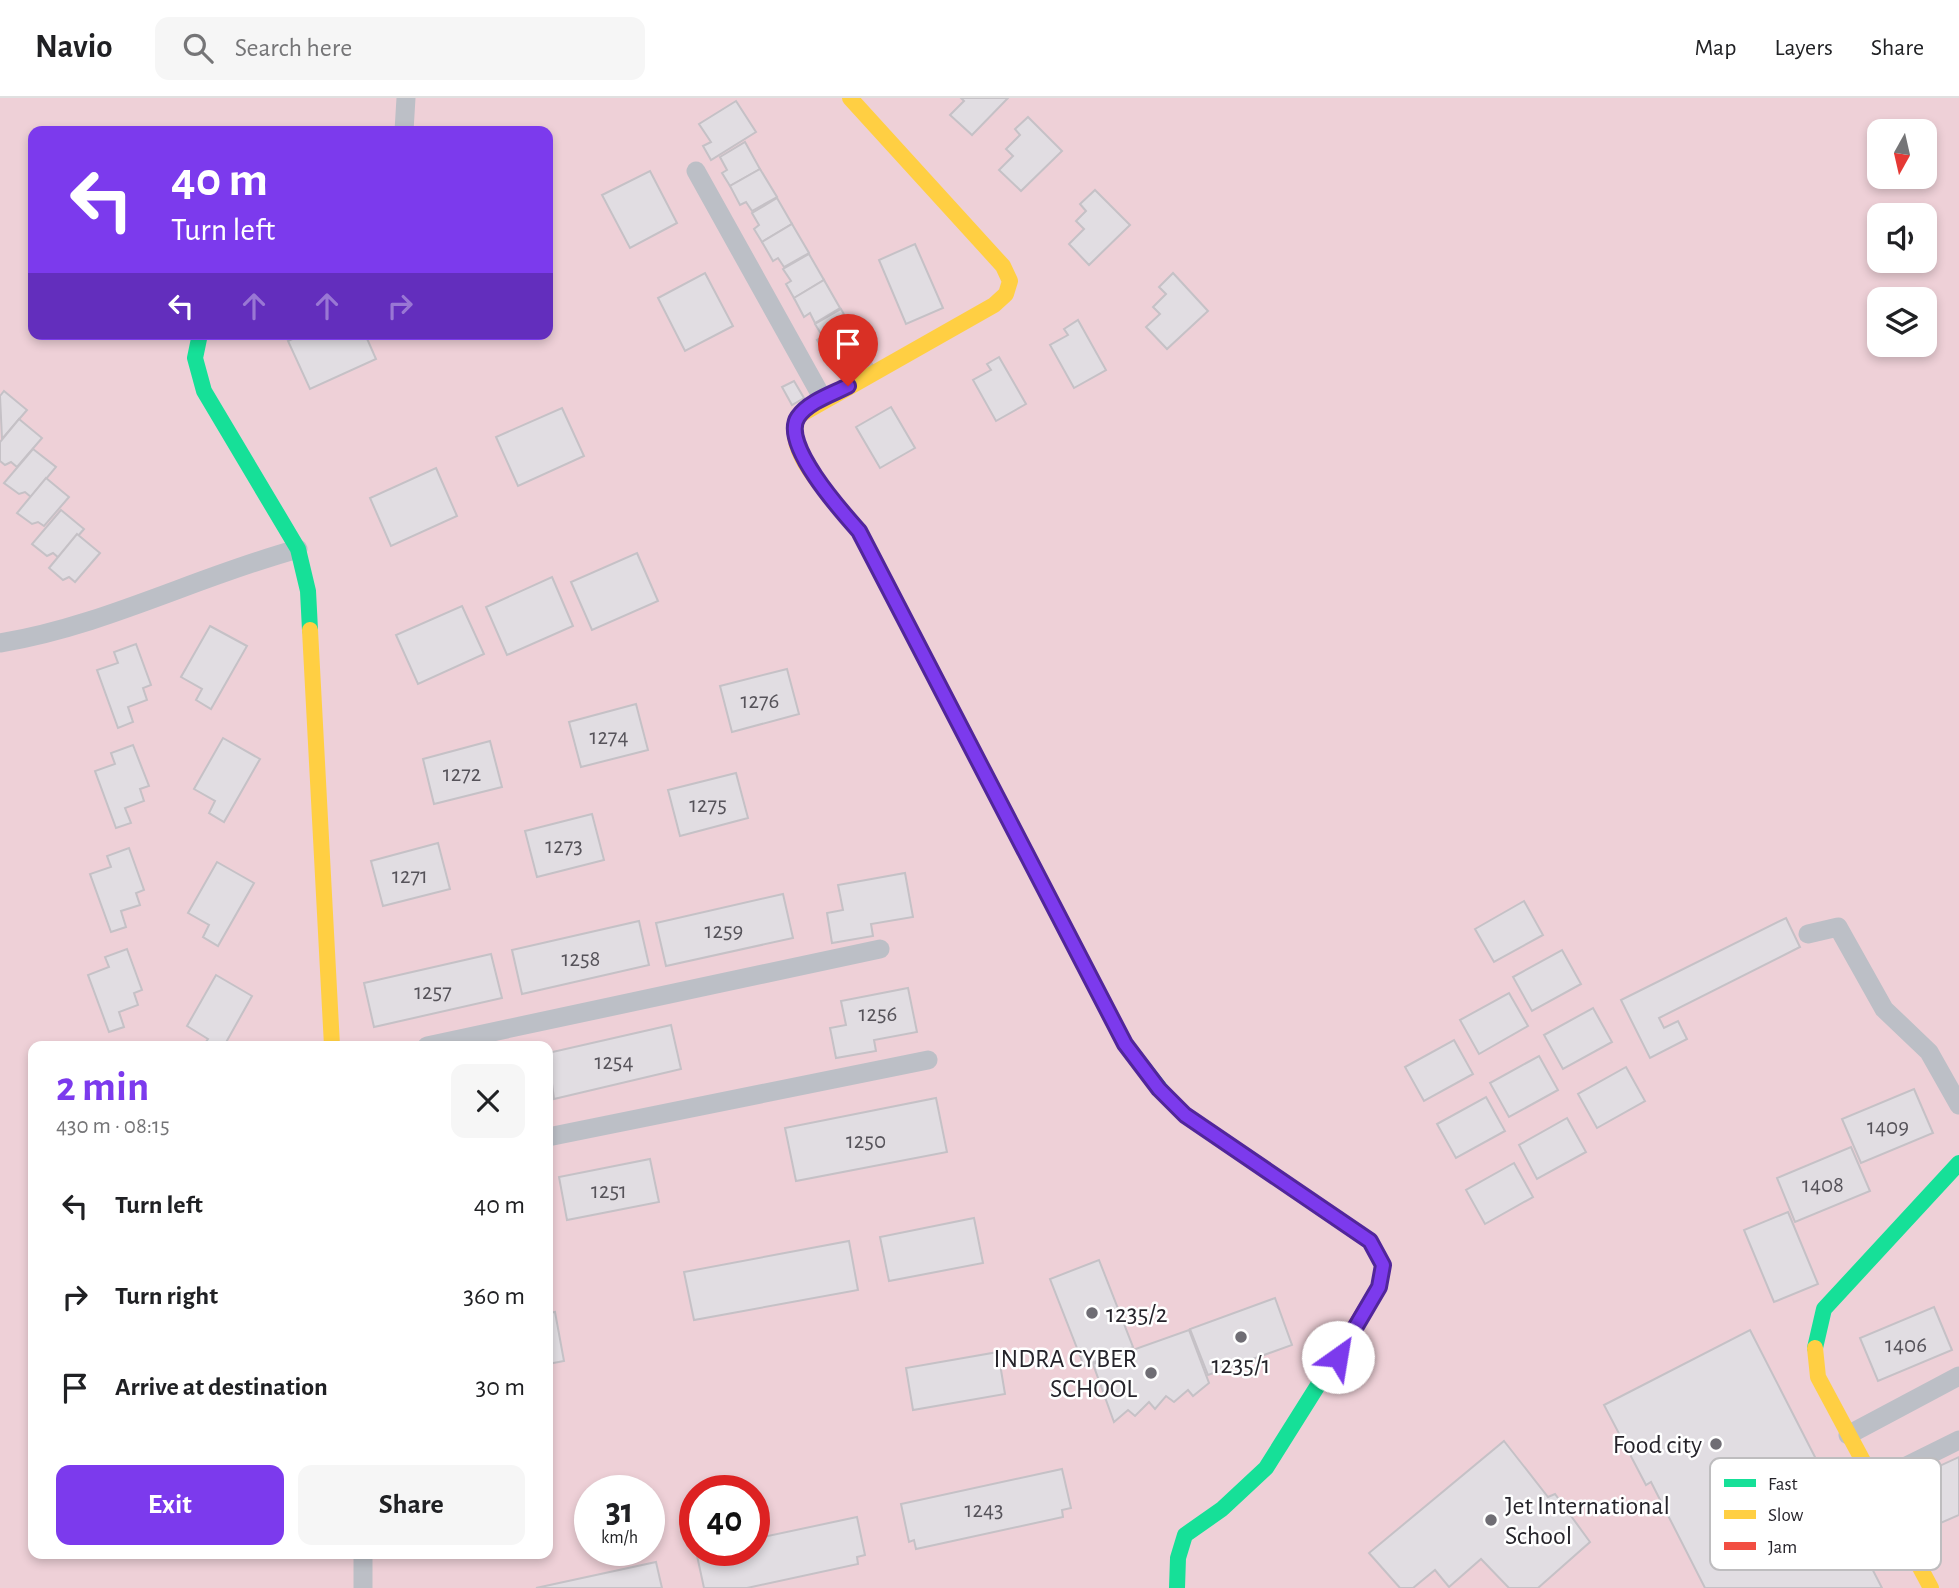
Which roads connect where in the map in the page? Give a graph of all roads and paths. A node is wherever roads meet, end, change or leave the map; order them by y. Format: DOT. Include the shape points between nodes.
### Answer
graph roads {
  1 [pos="406,98"];
  2 [pos="850,98"];
  3 [pos="404,126"];
  4 [pos="696,172"];
  5 [pos="199,340"];
  6 [pos="823,399"];
  7 [pos="298,550"];
  8 [pos="0,643"];
  9 [pos="1808,934"];
  10 [pos="880,949"];
  11 [pos="332,1041"];
  12 [pos="450,1041"];
  13 [pos="928,1060"];
  14 [pos="1959,1105"];
  15 [pos="553,1136"];
  16 [pos="1959,1163"];
  17 [pos="1959,1376"];
  18 [pos="1849,1435"];
  19 [pos="1959,1440"];
  20 [pos="1861,1458"];
  21 [pos="1923,1458"];
  22 [pos="363,1559"];
  23 [pos="1921,1570"];
  24 [pos="363,1588"];
  25 [pos="1177,1588"];
  26 [pos="1931,1588"];
  1 -- 3 [label="street"];
  2 -- 6 [label="street" via="1003,266 1010,281 1006,294 994,305"];
  4 -- 6 [label="street"];
  5 -- 7 [label="street" via="195,358 204,391"];
  6 -- 25 [label="street" via="796,419 794,434 808,463 865,542 1125,1044 1185,1115 1370,1241 1383,1265 1379,1287 1352,1335 1266,1468 1222,1509 1185,1535"];
  7 -- 8 [label="street" via="254,561 184,590 62,629"];
  7 -- 11 [label="street" via="308,591"];
  9 -- 14 [label="street" via="1838,927 1884,1009 1929,1052"];
  10 -- 12 [label="street"];
  13 -- 15 [label="street"];
  16 -- 18 [label="street" via="1824,1309 1814,1352 1818,1377"];
  17 -- 18 [label="street"];
  18 -- 20 [label="street"];
  19 -- 21 [label="street"];
  22 -- 24 [label="street"];
  23 -- 26 [label="street"];
}
